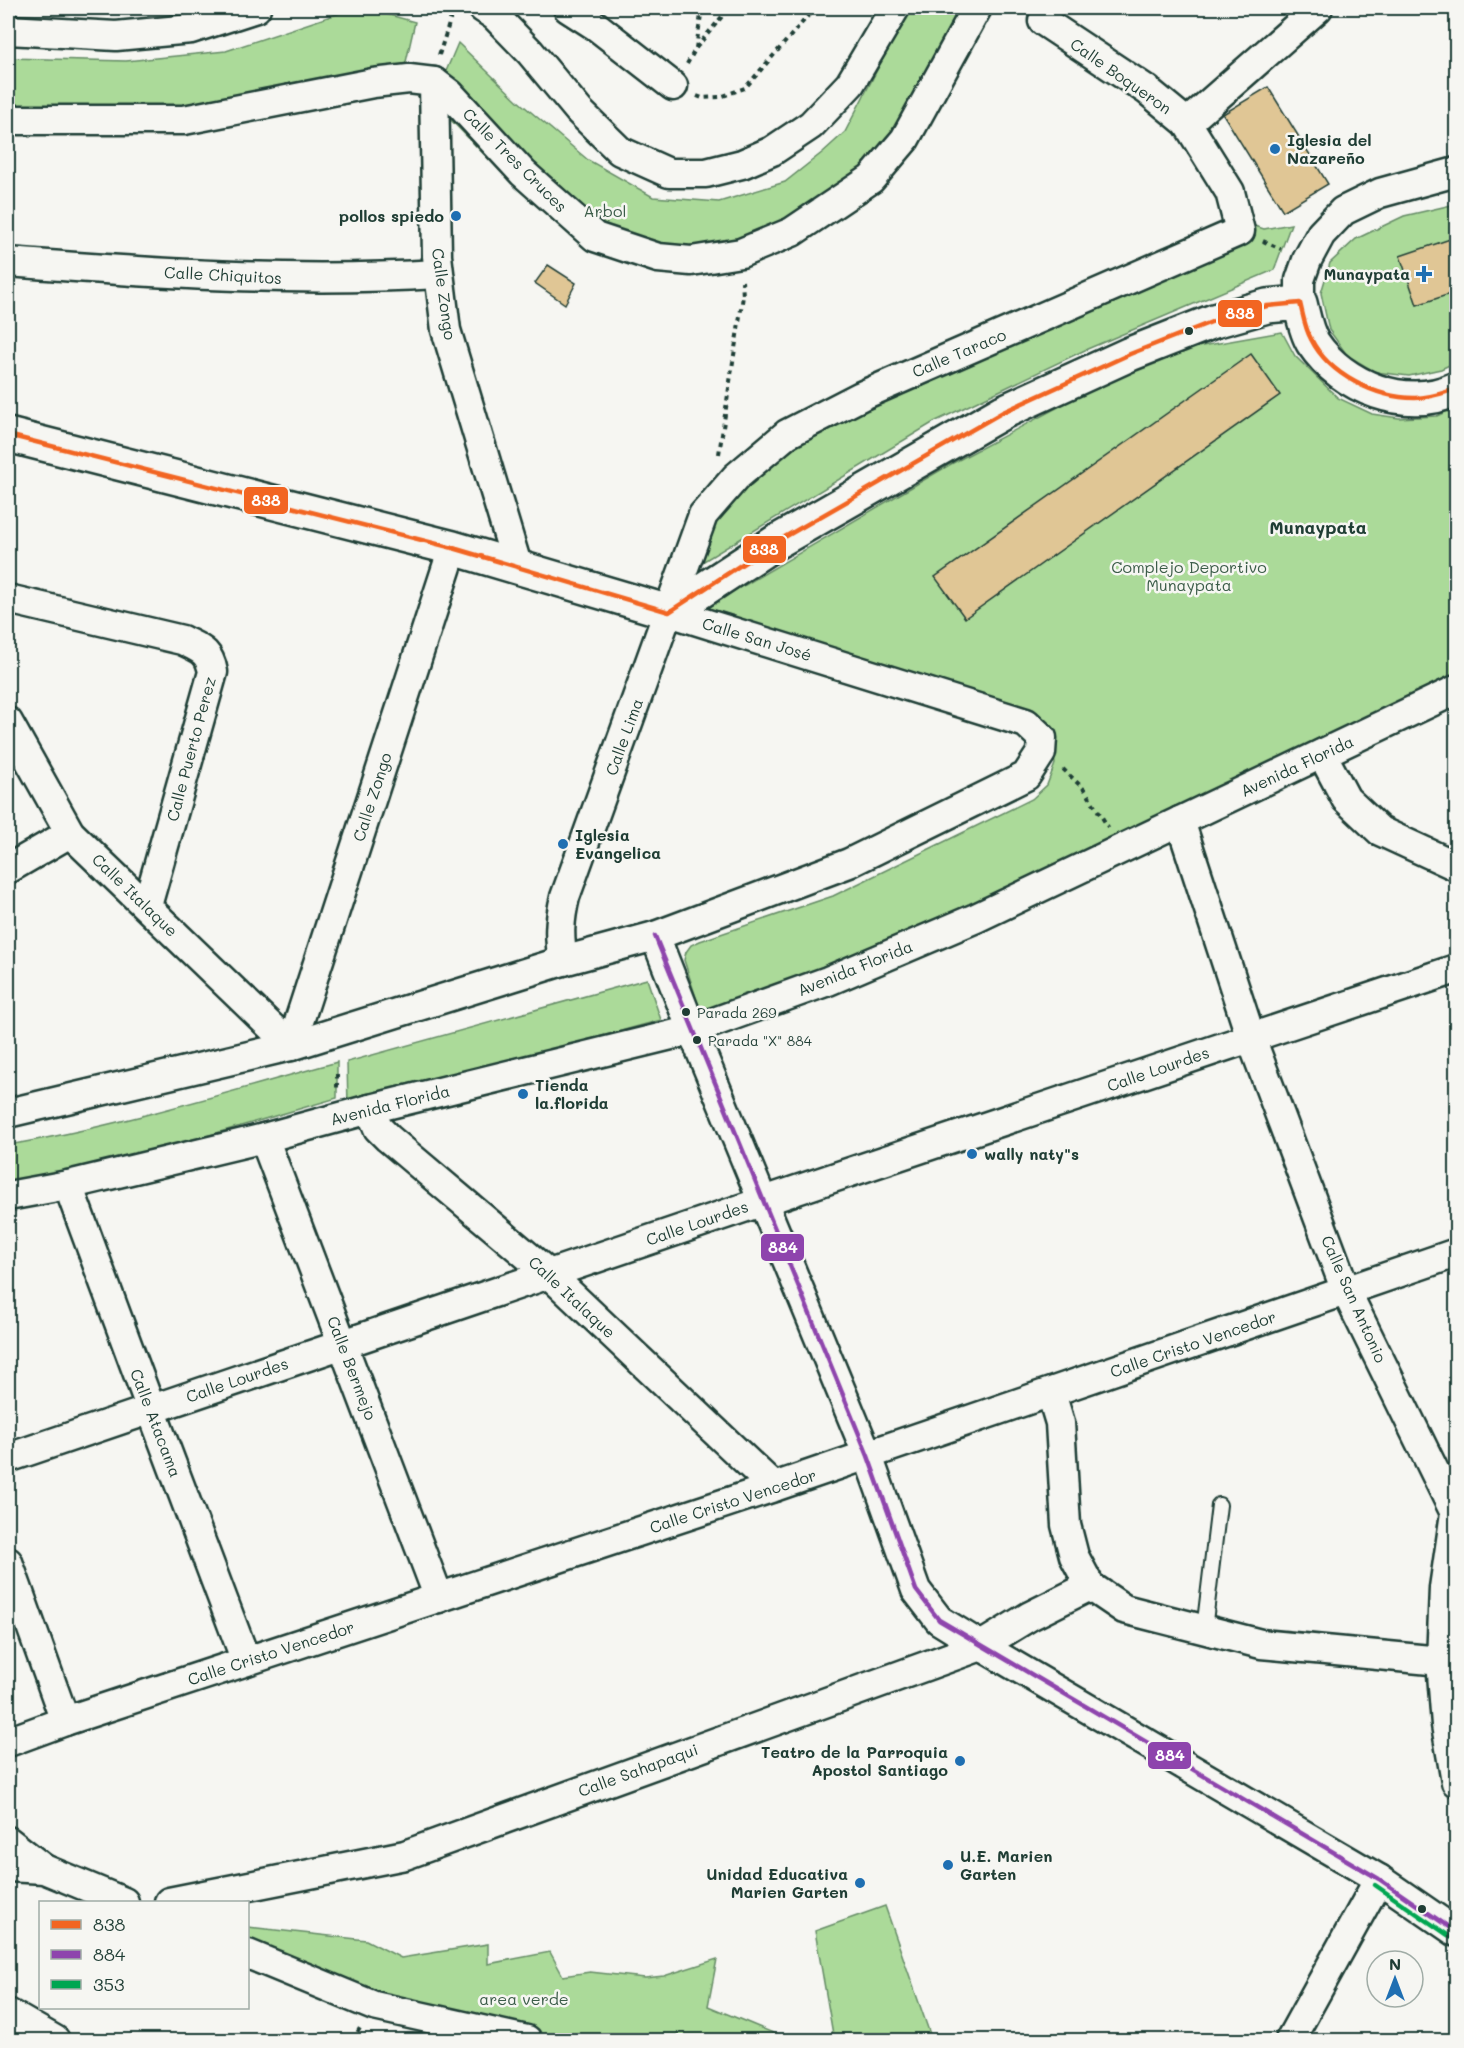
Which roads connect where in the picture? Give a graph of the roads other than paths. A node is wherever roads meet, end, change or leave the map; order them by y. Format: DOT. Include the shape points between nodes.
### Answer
graph roads {
  1 [pos="256,8"];
  2 [pos="483,8"];
  3 [pos="568,8"];
  4 [pos="895,8"];
  5 [pos="977,8"];
  6 [pos="1318,8"];
  7 [pos="1043,21"];
  8 [pos="8,30"];
  9 [pos="434,82"];
  10 [pos="673,86"];
  11 [pos="8,120"];
  12 [pos="1187,123"];
  13 [pos="1456,172"];
  14 [pos="1240,231"];
  15 [pos="8,262"];
  16 [pos="438,274"];
  17 [pos="1300,303"];
  18 [pos="1456,389"];
  19 [pos="8,435"];
  20 [pos="703,515"];
  21 [pos="453,548"];
  22 [pos="518,567"];
  23 [pos="8,599"];
  24 [pos="669,612"];
  25 [pos="1456,690"];
  26 [pos="8,722"];
  27 [pos="1322,754"];
  28 [pos="1180,821"];
  29 [pos="70,833"];
  30 [pos="1456,866"];
  31 [pos="8,868"];
  32 [pos="147,906"];
  33 [pos="655,936"];
  34 [pos="563,961"];
  35 [pos="1456,969"];
  36 [pos="692,1030"];
  37 [pos="1251,1038"];
  38 [pos="291,1046"];
  39 [pos="370,1109"];
  40 [pos="8,1113"];
  41 [pos="264,1138"];
  42 [pos="68,1185"];
  43 [pos="8,1196"];
  44 [pos="764,1201"];
  45 [pos="1456,1252"];
  46 [pos="549,1274"];
  47 [pos="1346,1291"];
  48 [pos="343,1344"];
  49 [pos="1051,1393"];
  50 [pos="150,1409"];
  51 [pos="868,1456"];
  52 [pos="8,1458"];
  53 [pos="774,1487"];
  54 [pos="1219,1505"];
  55 [pos="8,1562"];
  56 [pos="1090,1586"];
  57 [pos="439,1598"];
  58 [pos="1204,1630"];
  59 [pos="981,1646"];
  60 [pos="246,1661"];
  61 [pos="1441,1661"];
  62 [pos="65,1721"];
  63 [pos="8,1743"];
  64 [pos="1456,1782"];
  65 [pos="8,1841"];
  66 [pos="8,1867"];
  67 [pos="44,1869"];
  68 [pos="1379,1879"];
  69 [pos="122,1901"];
  70 [pos="174,1901"];
  71 [pos="1456,1932"];
  72 [pos="249,1954"];
  73 [pos="8,2013"];
  74 [pos="55,2040"];
  75 [pos="527,2040"];
  76 [pos="1290,2040"];
  1 -- 8 [label="street" via="191,29 116,36"];
  2 -- 4 [label="street" via="530,52 579,111 620,151 669,173 706,173 742,164 772,151 811,125 850,84"];
  3 -- 10 [label="street"];
  5 -- 9 [label="street, Calle Tres Cruces" via="905,139 871,179 792,232 741,253 691,261 658,258 595,237 523,173 450,94"];
  6 -- 12 [label="street"];
  7 -- 12 [label="street, Calle Boqueron" via="1147,90"];
  9 -- 11 [label="street" via="409,79 373,83 184,120"];
  9 -- 16 [label="street, Calle Zongo"];
  12 -- 14 [label="street, Calle Boqueron" via="1230,192"];
  13 -- 17 [label="street" via="1380,193 1343,211 1321,234 1307,260 1300,280"];
  14 -- 20 [label="street, Calle Taraco" via="861,396 787,434 736,477"];
  15 -- 16 [label="street, Calle Chiquitos" via="301,279"];
  16 -- 22 [label="street, Calle Zongo" via="446,330"];
  17 -- 18 [label="street" via="1311,341 1334,368 1369,390 1410,399"];
  17 -- 24 [label="street" via="1267,306 1214,321 1003,412 776,542"];
  19 -- 21 [label="street, Calle San José"];
  20 -- 24 [label="street, Calle Lima"];
  21 -- 22 [label="street, Calle San José"];
  21 -- 38 [label="street, Calle Zongo"];
  22 -- 24 [label="street, Calle San José"];
  23 -- 32 [label="street, Calle Puerto Perez" via="182,640 209,656 213,672"];
  24 -- 33 [label="street, Calle San José" via="1026,723 1042,738 1041,753 1026,776 849,863"];
  24 -- 34 [label="street, Calle Lima" via="566,897 559,939"];
  25 -- 27 [label="street, Avenida Florida"];
  26 -- 29 [label="street, Calle Italaque"];
  27 -- 28 [label="street, Avenida Florida"];
  27 -- 30 [label="street" via="1346,798 1380,831"];
  28 -- 36 [label="street, Avenida Florida" via="976,918 849,972"];
  28 -- 37 [label="street, Calle San Antonio"];
  29 -- 31 [label="street"];
  29 -- 32 [label="street, Calle Italaque"];
  32 -- 38 [label="street, Calle Italaque"];
  33 -- 34 [label="street"];
  33 -- 36 [label="street"];
  34 -- 38 [label="street"];
  35 -- 37 [label="street, Calle Lourdes"];
  36 -- 39 [label="street, Avenida Florida"];
  36 -- 44 [label="street"];
  37 -- 44 [label="street, Calle Lourdes"];
  37 -- 47 [label="street, Calle San Antonio"];
  38 -- 40 [label="street"];
  39 -- 41 [label="street, Avenida Florida"];
  39 -- 46 [label="street, Calle Italaque" via="378,1128 388,1138"];
  41 -- 42 [label="street, Avenida Florida"];
  41 -- 48 [label="street, Calle Bermejo"];
  42 -- 43 [label="street, Avenida Florida"];
  42 -- 50 [label="street, Calle Atacama"];
  44 -- 46 [label="street, Calle Lourdes"];
  44 -- 51 [label="street"];
  45 -- 47 [label="street, Calle Cristo Vencedor"];
  46 -- 48 [label="street, Calle Lourdes"];
  46 -- 53 [label="street, Calle Italaque"];
  47 -- 49 [label="street, Calle Cristo Vencedor"];
  47 -- 61 [label="street, Calle San Antonio" via="1455,1513 1444,1588"];
  48 -- 50 [label="street, Calle Lourdes"];
  48 -- 57 [label="street, Calle Bermejo"];
  49 -- 51 [label="street, Calle Cristo Vencedor"];
  49 -- 56 [label="street" via="1060,1423 1066,1525 1074,1556"];
  50 -- 52 [label="street, Calle Lourdes"];
  50 -- 60 [label="street, Calle Atacama"];
  51 -- 53 [label="street, Calle Cristo Vencedor"];
  51 -- 59 [label="street" via="916,1590 939,1620"];
  53 -- 57 [label="street, Calle Cristo Vencedor"];
  54 -- 58 [label="lane"];
  55 -- 62 [label="street"];
  56 -- 58 [label="street" via="1124,1609"];
  56 -- 59 [label="street, Calle Sahapaqui"];
  57 -- 60 [label="street, Calle Cristo Vencedor"];
  58 -- 61 [label="street" via="1261,1644"];
  59 -- 68 [label="street"];
  59 -- 70 [label="street, Calle Sahapaqui" via="405,1855"];
  60 -- 62 [label="street, Calle Cristo Vencedor"];
  61 -- 64 [label="street, Calle San Antonio"];
  62 -- 63 [label="street, Calle Cristo Vencedor"];
  65 -- 67 [label="street"];
  66 -- 67 [label="street"];
  67 -- 69 [label="street"];
  68 -- 71 [label="street"];
  68 -- 76 [label="street"];
  72 -- 75 [label="street" via="374,2006"];
  73 -- 74 [label="street"];
}
